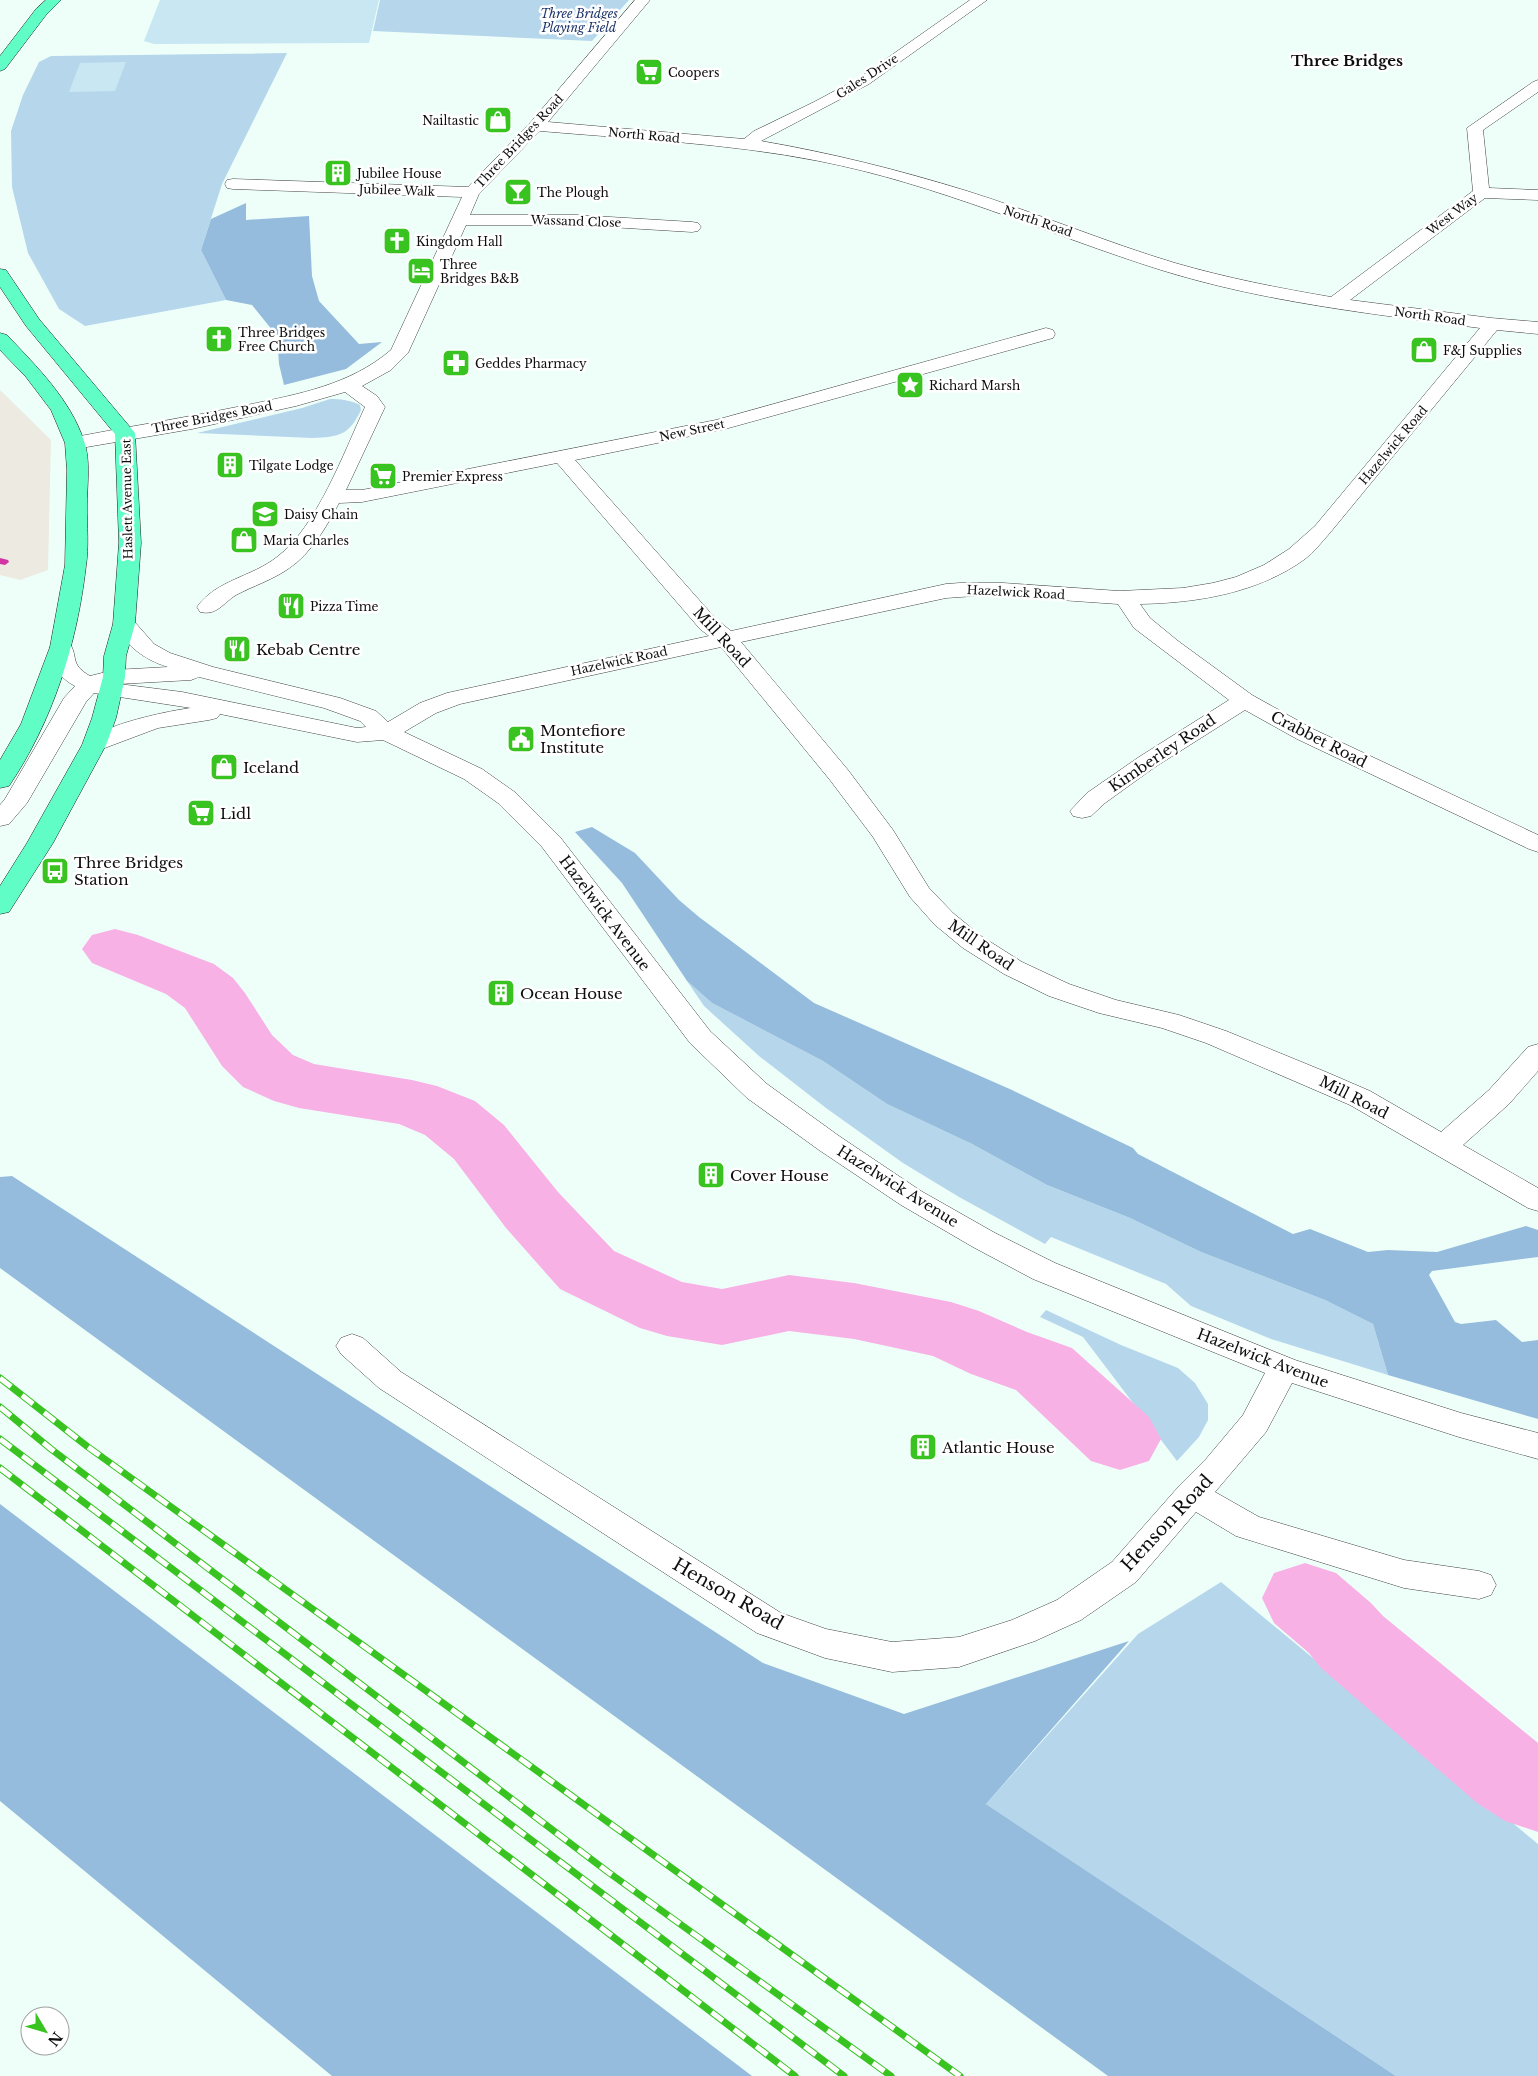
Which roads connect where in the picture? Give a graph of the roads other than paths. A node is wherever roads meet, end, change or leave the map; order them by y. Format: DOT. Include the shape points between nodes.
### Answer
graph roads {
  1 [pos="54,0"];
  2 [pos="642,0"];
  3 [pos="980,0"];
  4 [pos="0,66"];
  5 [pos="1538,84"];
  6 [pos="536,126"];
  7 [pos="748,144"];
  8 [pos="233,184"];
  9 [pos="472,192"];
  10 [pos="1481,193"];
  11 [pos="1538,195"];
  12 [pos="459,220"];
  13 [pos="692,227"];
  14 [pos="0,274"];
  15 [pos="1334,303"];
  16 [pos="1491,324"];
  17 [pos="1538,328"];
  18 [pos="1046,334"];
  19 [pos="0,339"];
  20 [pos="347,385"];
  21 [pos="125,433"];
  22 [pos="75,443"];
  23 [pos="562,457"];
  24 [pos="332,497"];
  25 [pos="1127,598"];
  26 [pos="208,607"];
  27 [pos="124,624"];
  28 [pos="726,638"];
  29 [pos="61,647"];
  30 [pos="205,672"];
  31 [pos="113,684"];
  32 [pos="89,685"];
  33 [pos="1244,700"];
  34 [pos="240,710"];
  35 [pos="386,733"];
  36 [pos="94,745"];
  37 [pos="0,781"];
  38 [pos="1082,811"];
  39 [pos="0,819"];
  40 [pos="1538,844"];
  41 [pos="0,906"];
  42 [pos="1538,1053"];
  43 [pos="1443,1146"];
  44 [pos="1538,1201"];
  45 [pos="352,1346"];
  46 [pos="1284,1368"];
  47 [pos="1538,1446"];
  48 [pos="1192,1494"];
  49 [pos="1479,1584"];
  1 -- 4 [label="main road"];
  2 -- 6 [label="street, Three Bridges Road"];
  3 -- 7 [label="street, Gales Drive" via="853,88 760,134"];
  5 -- 10 [label="street, West Way" via="1475,128"];
  6 -- 7 [label="street, North Road"];
  6 -- 9 [label="street, Three Bridges Road"];
  7 -- 15 [label="street, North Road" via="828,158 919,182 1196,275"];
  8 -- 9 [label="street, Jubilee Walk"];
  9 -- 12 [label="street, Three Bridges Road"];
  10 -- 11 [label="street"];
  10 -- 15 [label="street, West Way"];
  12 -- 13 [label="street, Wassand Close" via="577,220"];
  12 -- 20 [label="street, Three Bridges Road" via="399,353 372,375"];
  14 -- 21 [label="main road, Haslett Avenue East" via="32,322"];
  15 -- 16 [label="street, North Road"];
  16 -- 17 [label="street, North Road"];
  16 -- 25 [label="street, Hazelwick Road" via="1328,523 1297,554 1270,570 1232,585 1158,598"];
  18 -- 23 [label="street, New Street" via="718,425"];
  19 -- 22 [label="main road" via="34,373 60,409"];
  20 -- 21 [label="street, Three Bridges Road" via="318,395"];
  20 -- 24 [label="street" via="375,407"];
  21 -- 22 [label="street, Three Bridges Road"];
  21 -- 27 [label="main road, Haslett Avenue East" via="130,543"];
  22 -- 29 [label="main road" via="78,470 76,565"];
  23 -- 24 [label="street, New Street" via="362,496"];
  23 -- 28 [label="street, Mill Road" via="708,624"];
  24 -- 26 [label="street" via="304,542 286,561 226,592"];
  25 -- 28 [label="street, Hazelwick Road" via="973,587 912,597"];
  25 -- 33 [label="street, Crabbet Road" via="1142,623"];
  27 -- 30 [label="street, Hazelwick Avenue" via="146,649 162,658"];
  27 -- 31 [label="main road, Haslett Avenue East" via="115,656"];
  28 -- 35 [label="street, Hazelwick Road" via="437,702"];
  28 -- 43 [label="street, Mill Road" via="840,775 884,835 919,892 972,942 1013,968 1059,990 1216,1036 1316,1078 1360,1098"];
  29 -- 32 [label="street" via="64,665"];
  29 -- 37 [label="main road" via="33,724"];
  30 -- 31 [label="street, Hazelwick Avenue"];
  30 -- 35 [label="street, Hazelwick Avenue" via="332,703 368,716"];
  31 -- 32 [label="street"];
  31 -- 34 [label="street, Hazelwick Avenue"];
  31 -- 36 [label="main road, Haslett Avenue East"];
  32 -- 39 [label="street" via="76,698 15,803"];
  33 -- 38 [label="street, Kimberley Road" via="1148,762"];
  33 -- 40 [label="street, Crabbet Road" via="1305,734"];
  34 -- 35 [label="street, Hazelwick Avenue" via="357,735"];
  34 -- 36 [label="street, Hazelwick Avenue" via="158,720 130,728"];
  35 -- 46 [label="street, Hazelwick Avenue" via="473,774 507,798 578,876 700,1037 758,1091 829,1143 911,1198 1044,1271"];
  36 -- 41 [label="main road, Haslett Avenue East" via="40,843"];
  42 -- 43 [label="street" via="1499,1097"];
  43 -- 44 [label="street, Mill Road"];
  45 -- 48 [label="street, Henson Road" via="390,1380 770,1622 825,1643 892,1657 959,1652 1023,1631 1069,1610 1124,1572"];
  46 -- 47 [label="street, Hazelwick Avenue" via="1459,1426"];
  46 -- 48 [label="street, Henson Road" via="1255,1423"];
  48 -- 49 [label="street" via="1248,1527 1404,1574"];
}
